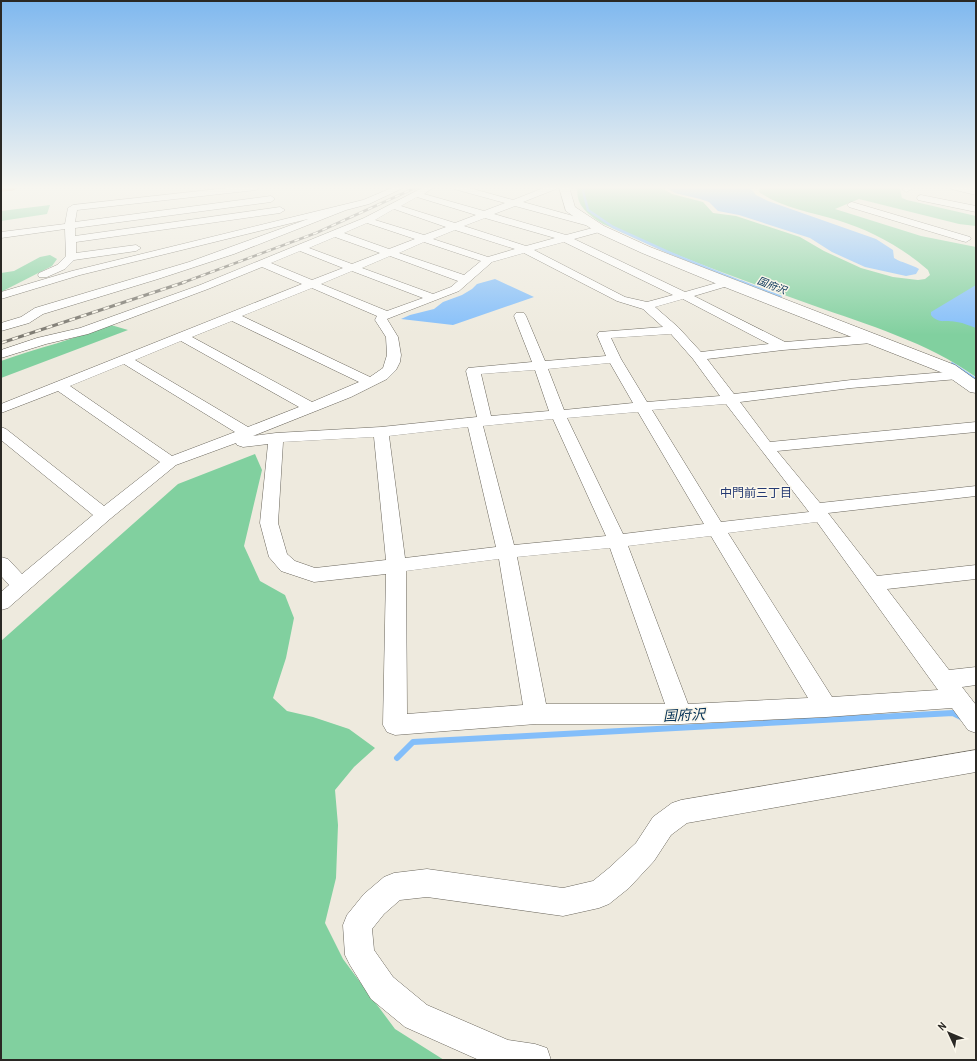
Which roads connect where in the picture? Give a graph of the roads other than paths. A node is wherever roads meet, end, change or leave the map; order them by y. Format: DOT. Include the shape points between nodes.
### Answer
graph roads {
  1 [pos="70,237"];
  2 [pos="96,237"];
  3 [pos="219,237"];
  4 [pos="269,237"];
  5 [pos="326,237"];
  6 [pos="344,237"];
  7 [pos="417,237"];
  8 [pos="430,237"];
  9 [pos="487,237"];
  10 [pos="559,237"];
  11 [pos="568,237"];
  12 [pos="618,237"];
  13 [pos="958,237"];
  14 [pos="972,237"];
  15 [pos="564,238"];
  16 [pos="208,239"];
  17 [pos="424,239"];
  18 [pos="966,239"];
  19 [pos="70,240"];
  20 [pos="976,245"];
  21 [pos="300,248"];
  22 [pos="524,249"];
  23 [pos="389,253"];
  24 [pos="71,258"];
  25 [pos="488,260"];
  26 [pos="262,263"];
  27 [pos="351,268"];
  28 [pos="466,280"];
  29 [pos="727,283"];
  30 [pos="311,284"];
  31 [pos="14,292"];
  32 [pos="1,296"];
  33 [pos="685,296"];
  34 [pos="433,298"];
  35 [pos="647,306"];
  36 [pos="386,315"];
  37 [pos="232,316"];
  38 [pos="520,316"];
  39 [pos="1,327"];
  40 [pos="674,330"];
  41 [pos="181,336"];
  42 [pos="872,339"];
  43 [pos="783,346"];
  44 [pos="1,354"];
  45 [pos="698,356"];
  46 [pos="124,359"];
  47 [pos="614,359"];
  48 [pos="540,365"];
  49 [pos="958,375"];
  50 [pos="370,382"];
  51 [pos="59,385"];
  52 [pos="976,388"];
  53 [pos="731,399"];
  54 [pos="644,407"];
  55 [pos="1,408"];
  56 [pos="311,408"];
  57 [pos="558,414"];
  58 [pos="479,422"];
  59 [pos="976,427"];
  60 [pos="1,432"];
  61 [pos="381,432"];
  62 [pos="247,434"];
  63 [pos="276,438"];
  64 [pos="217,446"];
  65 [pos="766,447"];
  66 [pos="170,462"];
  67 [pos="976,491"];
  68 [pos="818,512"];
  69 [pos="104,515"];
  70 [pos="715,528"];
  71 [pos="617,541"];
  72 [pos="507,552"];
  73 [pos="1,564"];
  74 [pos="396,566"];
  75 [pos="976,572"];
  76 [pos="872,584"];
  77 [pos="21,586"];
  78 [pos="1,603"];
  79 [pos="976,676"];
  80 [pos="951,689"];
  81 [pos="826,707"];
  82 [pos="536,714"];
  83 [pos="680,714"];
  84 [pos="976,724"];
  85 [pos="976,762"];
  86 [pos="535,1060"];
  1 -- 19 [label="street"];
  2 -- 19 [label="street"];
  3 -- 16 [label="street"];
  4 -- 39 [label="street" via="152,277 39,311 25,320"];
  5 -- 21 [label="street"];
  6 -- 23 [label="street"];
  7 -- 17 [label="street"];
  8 -- 17 [label="street"];
  9 -- 22 [label="street"];
  10 -- 15 [label="street"];
  11 -- 15 [label="street"];
  12 -- 29 [label="street"];
  13 -- 18 [label="street"];
  14 -- 18 [label="street"];
  15 -- 22 [label="street"];
  15 -- 33 [label="street"];
  16 -- 24 [label="street"];
  16 -- 31 [label="street"];
  17 -- 23 [label="street"];
  17 -- 25 [label="street"];
  18 -- 20 [label="street" via="963,242"];
  19 -- 24 [label="street"];
  21 -- 26 [label="street"];
  21 -- 27 [label="street"];
  22 -- 25 [label="street"];
  22 -- 35 [label="street" via="621,299"];
  23 -- 27 [label="street"];
  23 -- 28 [label="street"];
  24 -- 31 [label="street"];
  25 -- 28 [label="street"];
  26 -- 30 [label="street"];
  26 -- 44 [label="street" via="84,331"];
  27 -- 30 [label="street"];
  27 -- 34 [label="street"];
  28 -- 34 [label="street" via="455,289"];
  29 -- 33 [label="street"];
  29 -- 42 [label="street"];
  30 -- 36 [label="street"];
  30 -- 37 [label="street"];
  31 -- 32 [label="street"];
  33 -- 35 [label="street"];
  33 -- 43 [label="street"];
  34 -- 36 [label="street"];
  35 -- 40 [label="street"];
  36 -- 50 [label="street" via="381,320 392,336 393,362 389,370"];
  37 -- 41 [label="street"];
  37 -- 50 [label="street"];
  38 -- 48 [label="street"];
  40 -- 45 [label="street"];
  40 -- 47 [label="street" via="603,336"];
  41 -- 46 [label="street"];
  41 -- 56 [label="street"];
  42 -- 43 [label="street"];
  42 -- 49 [label="street" via="949,369"];
  43 -- 45 [label="street"];
  45 -- 53 [label="street"];
  46 -- 51 [label="street"];
  46 -- 62 [label="street"];
  47 -- 48 [label="street"];
  47 -- 54 [label="street"];
  48 -- 57 [label="street"];
  48 -- 58 [label="street" via="473,371"];
  49 -- 52 [label="street"];
  49 -- 53 [label="street" via="851,384"];
  50 -- 56 [label="street"];
  51 -- 55 [label="street"];
  51 -- 66 [label="street"];
  53 -- 54 [label="street"];
  53 -- 65 [label="street"];
  54 -- 57 [label="street"];
  54 -- 70 [label="street"];
  56 -- 62 [label="street"];
  57 -- 58 [label="street"];
  57 -- 71 [label="street"];
  58 -- 61 [label="street"];
  58 -- 72 [label="street"];
  59 -- 65 [label="street"];
  60 -- 69 [label="street"];
  61 -- 63 [label="street"];
  61 -- 74 [label="street"];
  62 -- 64 [label="street"];
  63 -- 64 [label="street"];
  63 -- 74 [label="street" via="269,523 278,557 288,566 314,575"];
  64 -- 66 [label="street"];
  65 -- 68 [label="street"];
  66 -- 69 [label="street"];
  67 -- 68 [label="street"];
  68 -- 70 [label="street"];
  68 -- 76 [label="street"];
  69 -- 77 [label="street"];
  70 -- 71 [label="street"];
  70 -- 81 [label="street"];
  71 -- 72 [label="street"];
  71 -- 83 [label="street"];
  72 -- 74 [label="street"];
  72 -- 82 [label="street"];
  73 -- 77 [label="street"];
  74 -- 82 [label="street" via="395,725"];
  75 -- 76 [label="street"];
  76 -- 80 [label="street"];
  77 -- 78 [label="street"];
  79 -- 80 [label="street"];
  80 -- 81 [label="street"];
  80 -- 84 [label="street"];
  81 -- 83 [label="street"];
  82 -- 83 [label="street"];
  85 -- 86 [label="street" via="681,812 662,826 645,852 599,894 563,902 427,883 394,887 374,904 356,925 360,955 382,988 416,1016 507,1056"];
}
